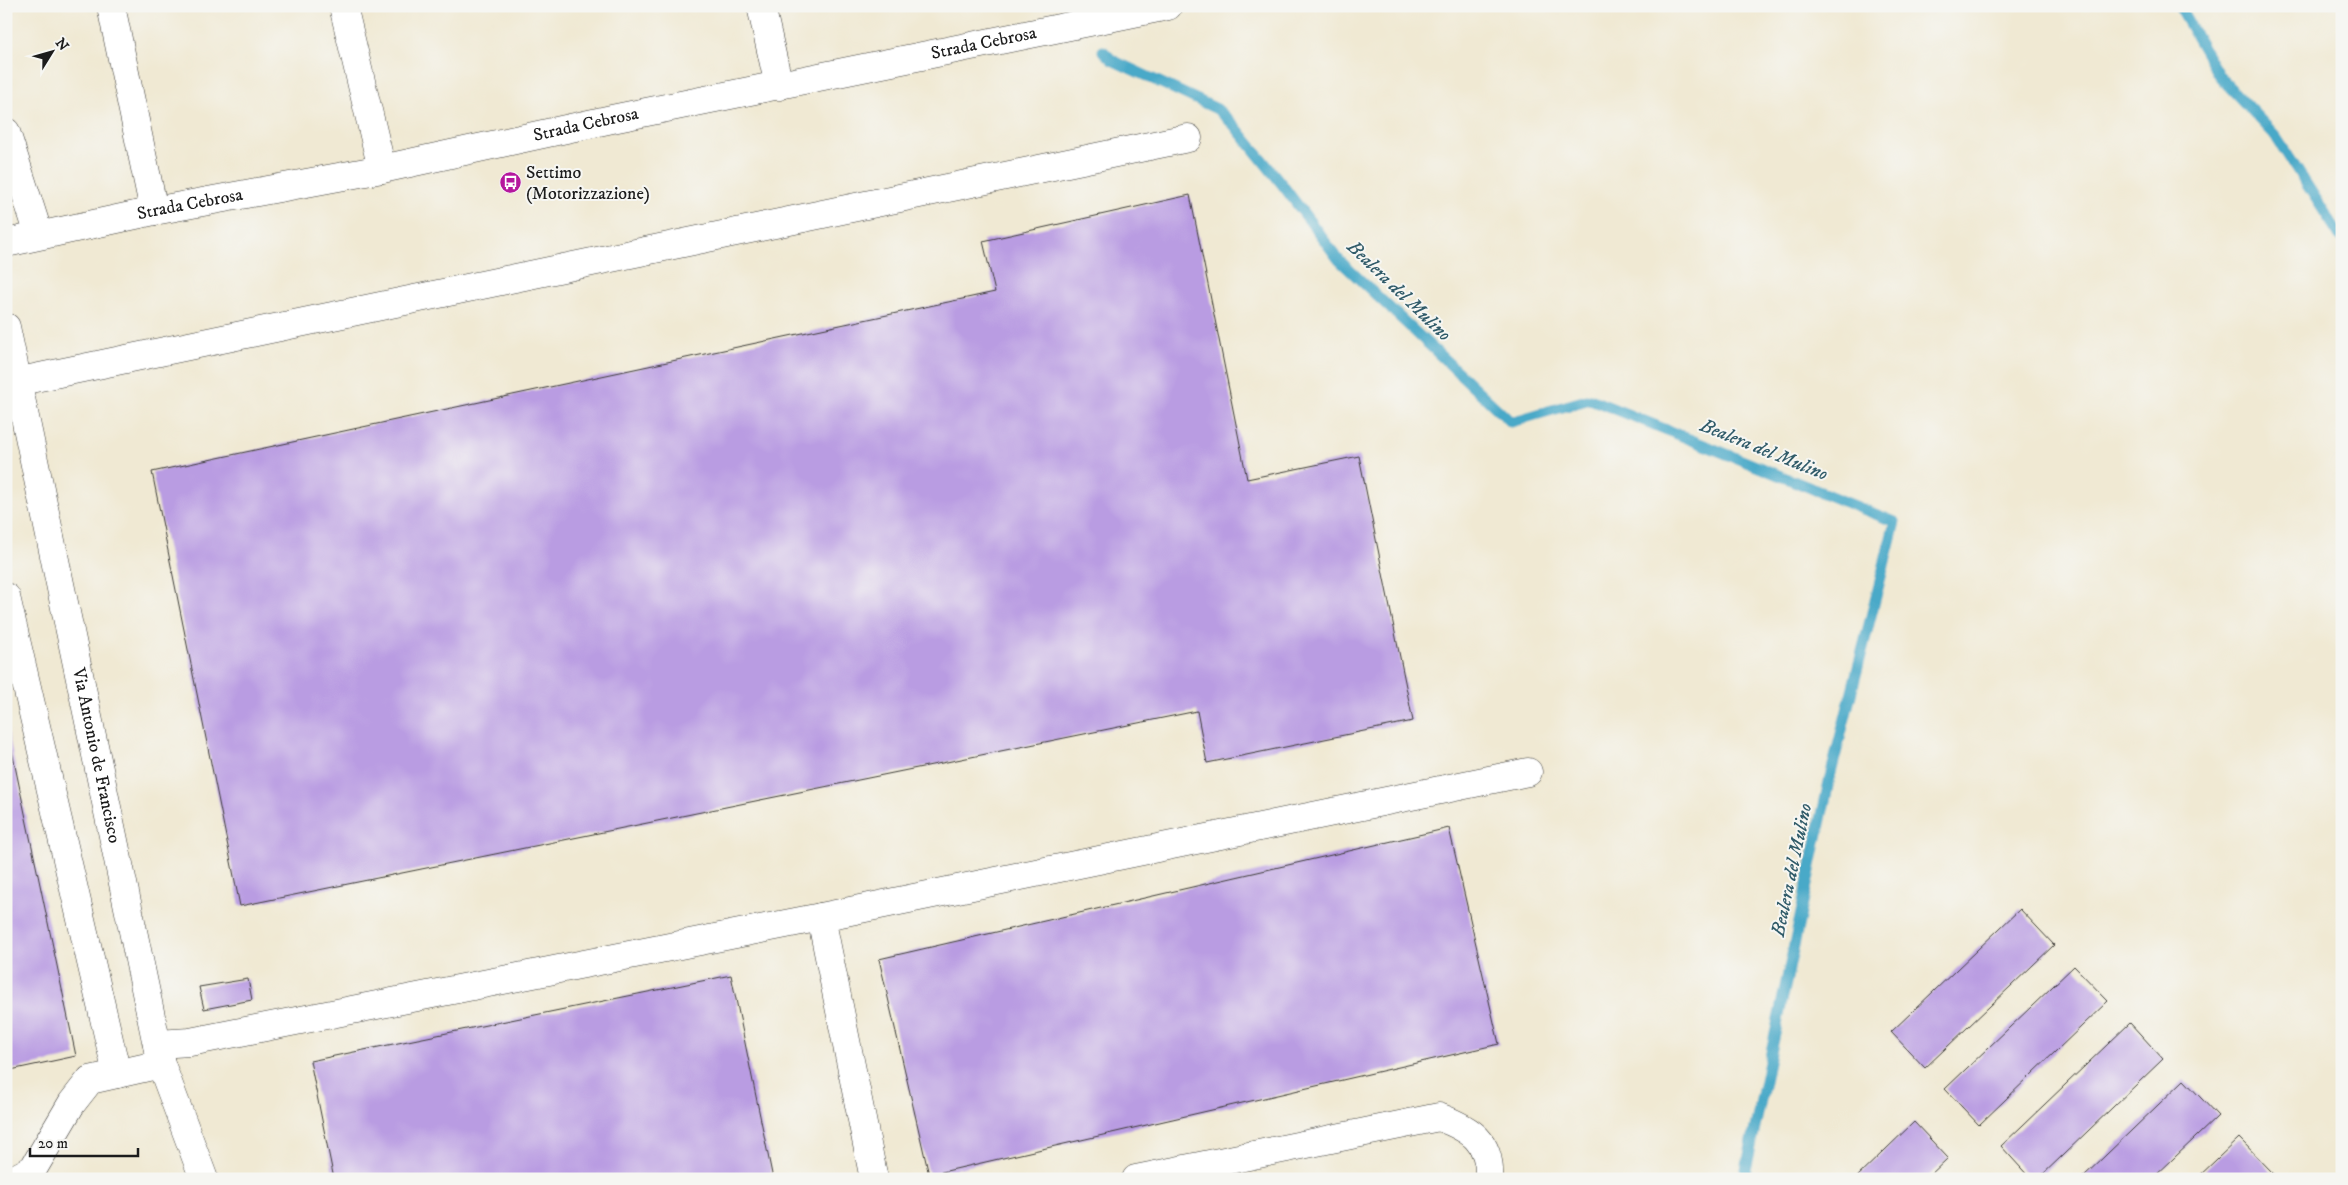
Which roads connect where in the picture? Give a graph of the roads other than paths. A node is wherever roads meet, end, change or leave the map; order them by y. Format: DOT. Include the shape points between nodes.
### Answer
graph roads {
  1 [pos="111,6"];
  2 [pos="343,6"];
  3 [pos="761,6"];
  4 [pos="1168,6"];
  5 [pos="778,86"];
  6 [pos="6,132"];
  7 [pos="1188,138"];
  8 [pos="382,169"];
  9 [pos="154,211"];
  10 [pos="38,235"];
  11 [pos="6,242"];
  12 [pos="6,328"];
  13 [pos="12,383"];
  14 [pos="6,597"];
  15 [pos="1528,772"];
  16 [pos="821,917"];
  17 [pos="159,1054"];
  18 [pos="116,1074"];
  19 [pos="14,1179"];
  20 [pos="204,1179"];
  21 [pos="874,1179"];
  22 [pos="1136,1179"];
  23 [pos="1488,1179"];
  1 -- 9 [label="main road"];
  2 -- 8 [label="main road"];
  3 -- 5 [label="main road"];
  4 -- 5 [label="main road, Strada Cebrosa"];
  5 -- 8 [label="main road, Strada Cebrosa"];
  6 -- 10 [label="main road"];
  7 -- 13 [label="main road"];
  8 -- 9 [label="main road, Strada Cebrosa"];
  9 -- 10 [label="main road, Strada Cebrosa"];
  10 -- 11 [label="main road, Strada Cebrosa"];
  12 -- 13 [label="main road, Via Antonio de Francisco"];
  13 -- 17 [label="main road, Via Antonio de Francisco"];
  14 -- 18 [label="main road"];
  15 -- 16 [label="main road"];
  16 -- 17 [label="main road" via="200,1040"];
  16 -- 21 [label="main road"];
  17 -- 18 [label="main road"];
  17 -- 20 [label="main road, Via Antonio de Francisco"];
  18 -- 19 [label="main road" via="90,1080 72,1102 33,1168"];
  22 -- 23 [label="main road" via="1439,1117 1461,1126 1478,1138 1490,1162"];
}
